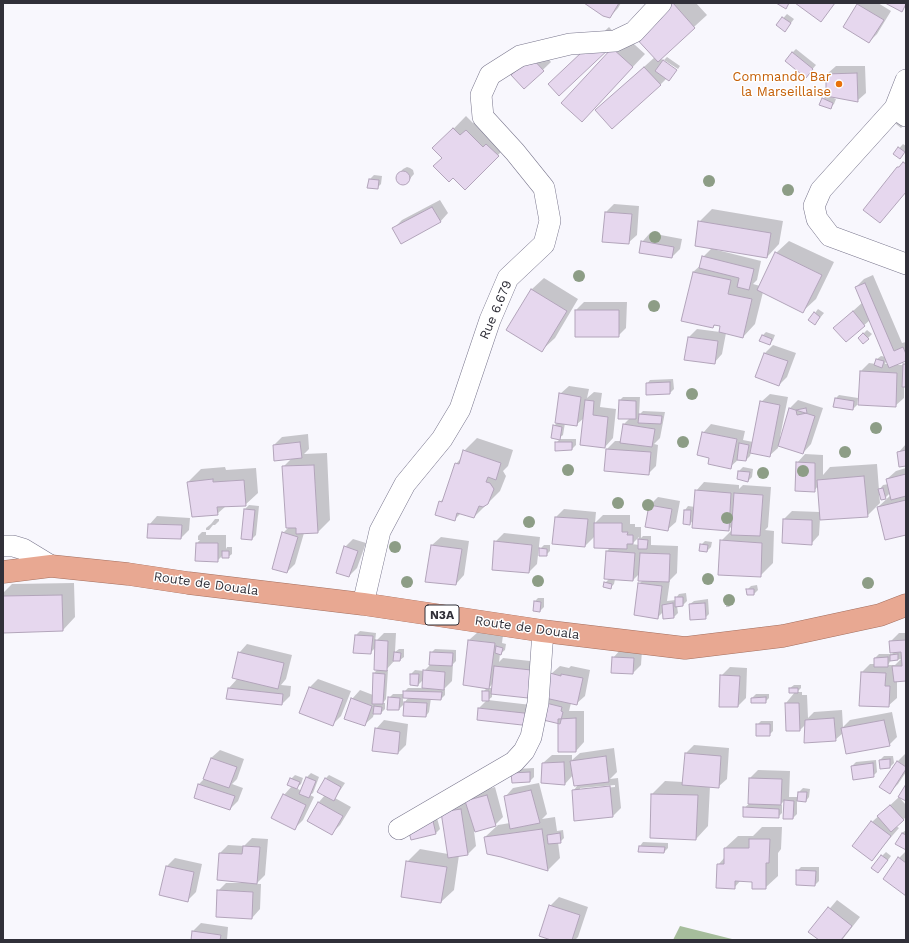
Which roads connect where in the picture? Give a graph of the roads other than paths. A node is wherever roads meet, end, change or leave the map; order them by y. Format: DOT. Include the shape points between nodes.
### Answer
graph roads {
  1 [pos="661,3"];
  2 [pos="906,80"];
  3 [pos="901,112"];
  4 [pos="906,264"];
  5 [pos="3,546"];
  6 [pos="51,566"];
  7 [pos="3,572"];
  8 [pos="363,604"];
  9 [pos="906,605"];
  10 [pos="543,631"];
  11 [pos="399,829"];
  1 -- 8 [label="street, Rue 6.679" via="634,32 615,41 570,44 520,56 490,75 481,95 483,117 516,152 544,188 550,221 544,244 508,278 490,320 460,409 442,439 405,484 380,530"];
  2 -- 3 [label="street"];
  3 -- 4 [label="street" via="821,190 814,206 817,219 830,236"];
  5 -- 6 [label="street" via="23,550"];
  6 -- 7 [label="highway, Route de Douala / N3A"];
  6 -- 8 [label="highway, Route de Douala / N3A"];
  8 -- 10 [label="highway, Route de Douala / N3A"];
  9 -- 10 [label="highway, Route de Douala / N3A" via="880,615 783,636 685,648"];
  10 -- 11 [label="street" via="538,704 531,737 524,751 514,762"];
}
